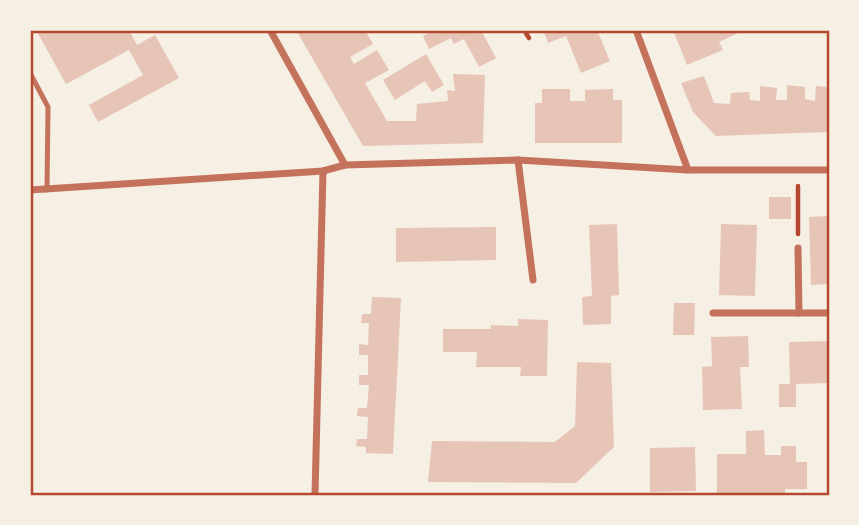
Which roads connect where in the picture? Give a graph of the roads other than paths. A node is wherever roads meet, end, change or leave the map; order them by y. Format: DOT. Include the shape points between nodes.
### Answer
graph roads {
  1 [pos="270,30"];
  2 [pos="636,30"];
  3 [pos="30,73"];
  4 [pos="518,160"];
  5 [pos="345,165"];
  6 [pos="688,170"];
  7 [pos="829,170"];
  8 [pos="323,171"];
  9 [pos="30,190"];
  10 [pos="47,190"];
  11 [pos="799,248"];
  12 [pos="533,280"];
  13 [pos="713,313"];
  14 [pos="799,313"];
  15 [pos="829,313"];
  16 [pos="315,495"];
  1 -- 5 [label="street"];
  2 -- 6 [label="street"];
  3 -- 10 [label="lane" via="48,107"];
  4 -- 5 [label="street"];
  4 -- 6 [label="street"];
  4 -- 12 [label="street"];
  5 -- 8 [label="street"];
  6 -- 7 [label="street"];
  8 -- 10 [label="street"];
  8 -- 16 [label="street"];
  9 -- 10 [label="street"];
  11 -- 14 [label="street"];
  13 -- 14 [label="street"];
  14 -- 15 [label="street"];
}
